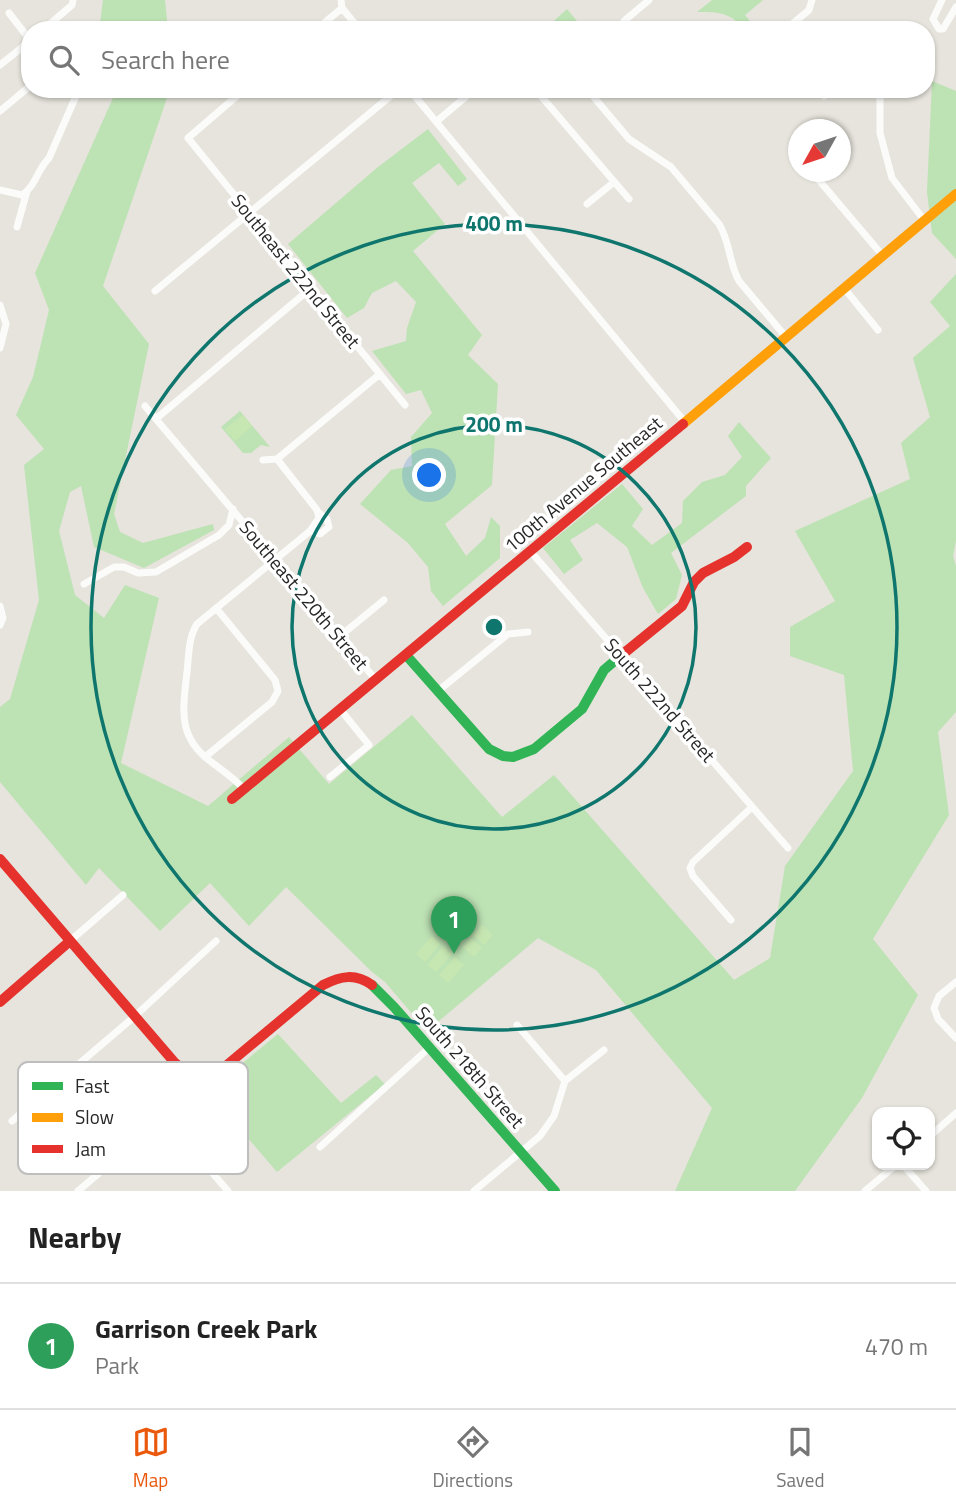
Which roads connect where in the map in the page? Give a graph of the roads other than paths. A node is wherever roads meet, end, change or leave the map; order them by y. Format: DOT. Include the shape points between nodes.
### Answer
graph roads {
  1 [pos="73,0"];
  2 [pos="649,0"];
  3 [pos="943,0"];
  4 [pos="812,2"];
  5 [pos="341,4"];
  6 [pos="956,6"];
  7 [pos="9,13"];
  8 [pos="53,21"];
  9 [pos="325,21"];
  10 [pos="353,21"];
  11 [pos="624,21"];
  12 [pos="796,21"];
  13 [pos="934,21"];
  14 [pos="935,22"];
  15 [pos="21,29"];
  16 [pos="21,48"];
  17 [pos="0,65"];
  18 [pos="21,94"];
  19 [pos="75,98"];
  20 [pos="235,98"];
  21 [pos="388,98"];
  22 [pos="417,98"];
  23 [pos="464,98"];
  24 [pos="543,98"];
  25 [pos="595,98"];
  26 [pos="880,98"];
  27 [pos="0,111"];
  28 [pos="437,121"];
  29 [pos="614,182"];
  30 [pos="820,182"];
  31 [pos="0,190"];
  32 [pos="27,191"];
  33 [pos="956,194"];
  34 [pos="629,199"];
  35 [pos="587,204"];
  36 [pos="249,212"];
  37 [pos="924,220"];
  38 [pos="17,227"];
  39 [pos="883,256"];
  40 [pos="311,288"];
  41 [pos="844,288"];
  42 [pos="155,291"];
  43 [pos="0,305"];
  44 [pos="878,330"];
  45 [pos="786,337"];
  46 [pos="0,347"];
  47 [pos="380,374"];
  48 [pos="405,405"];
  49 [pos="145,406"];
  50 [pos="157,418"];
  51 [pos="684,421"];
  52 [pos="277,459"];
  53 [pos="263,460"];
  54 [pos="233,509"];
  55 [pos="318,517"];
  56 [pos="310,531"];
  57 [pos="747,547"];
  58 [pos="531,552"];
  59 [pos="275,559"];
  60 [pos="84,584"];
  61 [pos="384,600"];
  62 [pos="0,606"];
  63 [pos="216,608"];
  64 [pos="2,622"];
  65 [pos="528,632"];
  66 [pos="339,637"];
  67 [pos="621,654"];
  68 [pos="406,655"];
  69 [pos="376,680"];
  70 [pos="438,691"];
  71 [pos="340,709"];
  72 [pos="205,757"];
  73 [pos="330,777"];
  74 [pos="244,789"];
  75 [pos="232,799"];
  76 [pos="752,807"];
  77 [pos="788,848"];
  78 [pos="0,859"];
  79 [pos="123,895"];
  80 [pos="731,920"];
  81 [pos="70,941"];
  82 [pos="216,941"];
  83 [pos="956,982"];
  84 [pos="0,1002"];
  85 [pos="135,1016"];
  86 [pos="517,1025"];
  87 [pos="956,1038"];
  88 [pos="430,1047"];
  89 [pos="165,1050"];
  90 [pos="604,1050"];
  91 [pos="81,1062"];
  92 [pos="176,1062"];
  93 [pos="179,1062"];
  94 [pos="231,1062"];
  95 [pos="565,1081"];
  96 [pos="956,1113"];
  97 [pos="18,1116"];
  98 [pos="12,1121"];
  99 [pos="935,1132"];
  100 [pos="320,1147"];
  101 [pos="522,1152"];
  102 [pos="890,1170"];
  103 [pos="907,1170"];
  104 [pos="98,1174"];
  105 [pos="213,1174"];
  106 [pos="868,1190"];
  107 [pos="78,1191"];
  108 [pos="228,1191"];
  109 [pos="474,1191"];
  110 [pos="555,1191"];
  111 [pos="926,1191"];
  1 -- 8 [label="street"];
  2 -- 11 [label="street"];
  3 -- 6 [label="street"];
  3 -- 13 [label="street"];
  4 -- 12 [label="street"];
  5 -- 9 [label="street"];
  5 -- 10 [label="street"];
  6 -- 14 [label="street" via="947,26 939,29"];
  7 -- 15 [label="street"];
  16 -- 17 [label="street"];
  18 -- 27 [label="street"];
  19 -- 32 [label="street" via="49,158"];
  20 -- 36 [label="street, Southeast 222nd Street" via="188,138"];
  21 -- 36 [label="street"];
  22 -- 28 [label="street"];
  23 -- 28 [label="street"];
  24 -- 29 [label="street"];
  25 -- 45 [label="street" via="629,139 671,167 719,224 739,282"];
  26 -- 37 [label="street" via="880,133 892,178"];
  28 -- 51 [label="street"];
  29 -- 34 [label="street"];
  29 -- 35 [label="street"];
  30 -- 39 [label="street"];
  31 -- 32 [label="street" via="18,195"];
  32 -- 38 [label="street"];
  33 -- 37 [label="street, 100th Avenue Southeast"];
  36 -- 40 [label="street, Southeast 222nd Street"];
  36 -- 42 [label="street"];
  37 -- 39 [label="street, 100th Avenue Southeast"];
  39 -- 41 [label="street, 100th Avenue Southeast"];
  40 -- 47 [label="street, Southeast 222nd Street"];
  40 -- 50 [label="street"];
  41 -- 44 [label="street"];
  41 -- 45 [label="street, 100th Avenue Southeast"];
  43 -- 46 [label="street" via="6,324"];
  45 -- 51 [label="street, 100th Avenue Southeast"];
  47 -- 48 [label="street, Southeast 222nd Street"];
  47 -- 52 [label="street"];
  49 -- 50 [label="street, Southeast 220th Street"];
  50 -- 54 [label="street, Southeast 220th Street"];
  51 -- 58 [label="street, 100th Avenue Southeast"];
  52 -- 53 [label="street"];
  52 -- 55 [label="street"];
  54 -- 59 [label="street, Southeast 220th Street"];
  54 -- 60 [label="street, Southeast 220th Street" via="219,535 156,572 114,567"];
  55 -- 56 [label="street"];
  55 -- 56 [label="street" via="327,519 329,527 320,534"];
  56 -- 59 [label="street"];
  57 -- 67 [label="street" via="703,573 682,606"];
  58 -- 67 [label="street, South 222nd Street"];
  58 -- 68 [label="street, 100th Avenue Southeast"];
  59 -- 63 [label="street"];
  59 -- 66 [label="street, Southeast 220th Street"];
  61 -- 66 [label="street"];
  62 -- 64 [label="street"];
  63 -- 72 [label="street" via="192,632 183,719 191,740"];
  63 -- 72 [label="street" via="278,686 272,702"];
  65 -- 70 [label="street" via="508,634"];
  66 -- 69 [label="street, Southeast 220th Street"];
  67 -- 70 [label="street" via="601,673 582,709 534,750 513,757 489,749"];
  67 -- 76 [label="street, South 222nd Street"];
  68 -- 69 [label="street, 100th Avenue Southeast"];
  68 -- 70 [label="street"];
  69 -- 71 [label="street, 100th Avenue Southeast"];
  71 -- 73 [label="street" via="369,745"];
  71 -- 74 [label="street, 100th Avenue Southeast"];
  72 -- 74 [label="street"];
  74 -- 75 [label="street, 100th Avenue Southeast"];
  76 -- 77 [label="street, South 222nd Street"];
  76 -- 80 [label="street" via="690,868"];
  78 -- 81 [label="street"];
  79 -- 81 [label="street"];
  81 -- 84 [label="street"];
  81 -- 85 [label="street"];
  82 -- 85 [label="street"];
  83 -- 87 [label="street" via="939,996 934,1007"];
  85 -- 89 [label="street"];
  85 -- 91 [label="street"];
  86 -- 95 [label="street"];
  88 -- 94 [label="street, South 218th Street" via="377,989 353,976 323,985"];
  88 -- 100 [label="street"];
  88 -- 101 [label="street, South 218th Street"];
  89 -- 92 [label="street"];
  89 -- 93 [label="street"];
  90 -- 95 [label="street"];
  95 -- 101 [label="street" via="549,1126"];
  96 -- 99 [label="street"];
  97 -- 98 [label="street"];
  101 -- 109 [label="street"];
  101 -- 110 [label="street, South 218th Street"];
  102 -- 106 [label="street"];
  103 -- 111 [label="street"];
  104 -- 107 [label="street"];
  105 -- 108 [label="street"];
}
